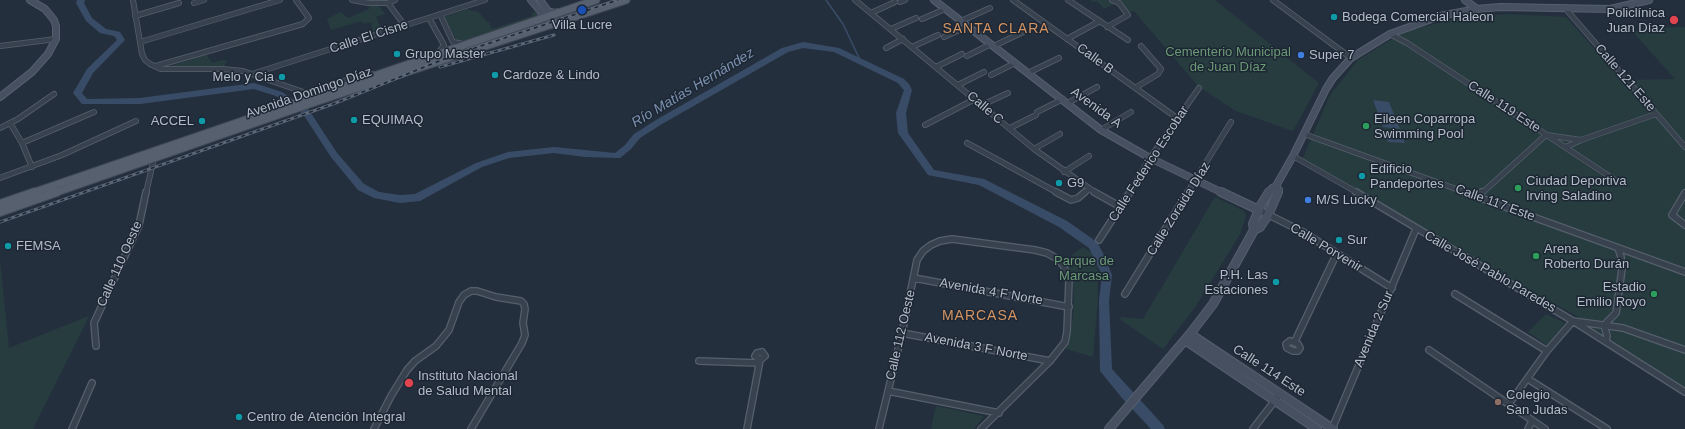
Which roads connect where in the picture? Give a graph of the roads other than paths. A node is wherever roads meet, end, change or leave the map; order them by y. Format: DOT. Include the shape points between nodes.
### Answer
graph roads {
  1 [pos="30,0"];
  2 [pos="133,0"];
  3 [pos="204,0"];
  4 [pos="280,0"];
  5 [pos="296,0"];
  6 [pos="352,0"];
  7 [pos="395,0"];
  8 [pos="485,0"];
  9 [pos="531,0"];
  10 [pos="540,0"];
  11 [pos="596,0"];
  12 [pos="626,0"];
  13 [pos="855,0"];
  14 [pos="904,0"];
  15 [pos="934,0"];
  16 [pos="1013,0"];
  17 [pos="1068,0"];
  18 [pos="1112,0"];
  19 [pos="1273,0"];
  20 [pos="1465,0"];
  21 [pos="1649,0"];
  22 [pos="178,3"];
  23 [pos="194,3"];
  24 [pos="388,4"];
  25 [pos="990,8"];
  26 [pos="1565,8"];
  27 [pos="945,9"];
  28 [pos="1477,9"];
  29 [pos="559,12"];
  30 [pos="871,13"];
  31 [pos="440,14"];
  32 [pos="135,16"];
  33 [pos="429,18"];
  34 [pos="916,18"];
  35 [pos="922,19"];
  36 [pos="538,20"];
  37 [pos="961,21"];
  38 [pos="1100,21"];
  39 [pos="405,26"];
  40 [pos="968,26"];
  41 [pos="1107,27"];
  42 [pos="891,29"];
  43 [pos="1023,32"];
  44 [pos="1390,34"];
  45 [pos="938,35"];
  46 [pos="944,37"];
  47 [pos="56,38"];
  48 [pos="1067,38"];
  49 [pos="903,39"];
  50 [pos="1128,40"];
  51 [pos="140,42"];
  52 [pos="470,43"];
  53 [pos="993,45"];
  54 [pos="0,46"];
  55 [pos="1141,46"];
  56 [pos="912,47"];
  57 [pos="886,48"];
  58 [pos="433,55"];
  59 [pos="1059,58"];
  60 [pos="1352,58"];
  61 [pos="1015,63"];
  62 [pos="155,67"];
  63 [pos="936,67"];
  64 [pos="984,72"];
  65 [pos="1028,73"];
  66 [pos="252,74"];
  67 [pos="377,74"];
  68 [pos="991,75"];
  69 [pos="958,85"];
  70 [pos="1097,87"];
  71 [pos="1135,88"];
  72 [pos="1199,88"];
  73 [pos="1008,93"];
  74 [pos="54,94"];
  75 [pos="0,97"];
  76 [pos="315,99"];
  77 [pos="975,99"];
  78 [pos="1066,101"];
  79 [pos="982,105"];
  80 [pos="279,111"];
  81 [pos="94,112"];
  82 [pos="1131,112"];
  83 [pos="1656,114"];
  84 [pos="1177,118"];
  85 [pos="136,121"];
  86 [pos="1231,122"];
  87 [pos="10,123"];
  88 [pos="925,125"];
  89 [pos="0,128"];
  90 [pos="1010,128"];
  91 [pos="1101,130"];
  92 [pos="1060,134"];
  93 [pos="1304,134"];
  94 [pos="1546,135"];
  95 [pos="1581,140"];
  96 [pos="22,143"];
  97 [pos="967,143"];
  98 [pos="1566,147"];
  99 [pos="1685,147"];
  100 [pos="1034,149"];
  101 [pos="1089,156"];
  102 [pos="1293,156"];
  103 [pos="154,158"];
  104 [pos="1150,158"];
  105 [pos="32,167"];
  106 [pos="1064,172"];
  107 [pos="0,178"];
  108 [pos="1196,181"];
  109 [pos="1618,182"];
  110 [pos="1276,186"];
  111 [pos="1089,188"];
  112 [pos="1685,193"];
  113 [pos="1479,197"];
  114 [pos="0,204"];
  115 [pos="1121,206"];
  116 [pos="1259,210"];
  117 [pos="0,212"];
  118 [pos="1268,215"];
  119 [pos="1685,225"];
  120 [pos="1254,230"];
  121 [pos="1416,230"];
  122 [pos="1099,240"];
  123 [pos="1618,248"];
  124 [pos="1337,253"];
  125 [pos="1685,272"];
  126 [pos="914,278"];
  127 [pos="1392,288"];
  128 [pos="1126,294"];
  129 [pos="1455,294"];
  130 [pos="1069,307"];
  131 [pos="1573,320"];
  132 [pos="1604,324"];
  133 [pos="902,334"];
  134 [pos="1188,337"];
  135 [pos="1295,341"];
  136 [pos="1606,342"];
  137 [pos="96,346"];
  138 [pos="1429,350"];
  139 [pos="1685,350"];
  140 [pos="1547,351"];
  141 [pos="699,361"];
  142 [pos="1050,361"];
  143 [pos="1528,379"];
  144 [pos="92,384"];
  145 [pos="888,391"];
  146 [pos="1685,392"];
  147 [pos="1280,394"];
  148 [pos="1275,400"];
  149 [pos="1509,404"];
  150 [pos="999,413"];
  151 [pos="1532,421"];
  152 [pos="72,429"];
  153 [pos="374,429"];
  154 [pos="471,429"];
  155 [pos="747,429"];
  156 [pos="878,429"];
  157 [pos="981,429"];
  158 [pos="1109,429"];
  159 [pos="1253,429"];
  160 [pos="1317,429"];
  161 [pos="1333,429"];
  162 [pos="1528,429"];
  163 [pos="1545,429"];
  164 [pos="1607,429"];
  1 -- 47 [label="main road" via="54,20"];
  2 -- 32 [label="street"];
  3 -- 23 [label="street"];
  4 -- 51 [label="street"];
  5 -- 62 [label="street" via="309,18 303,24"];
  6 -- 24 [label="street"];
  7 -- 24 [label="street"];
  8 -- 31 [label="street, Calle El Cisne"];
  9 -- 36 [label="main road" via="542,13"];
  10 -- 29 [label="main road" via="551,12"];
  11 -- 29 [label="main road, Avenida Domingo Díaz"];
  12 -- 76 [label="main road, Avenida Domingo Díaz"];
  13 -- 30 [label="street, Calle C"];
  14 -- 30 [label="street"];
  15 -- 27 [label="main road, Avenida A"];
  16 -- 48 [label="street, Calle B"];
  17 -- 38 [label="street"];
  18 -- 41 [label="street" via="1119,3 1128,15"];
  19 -- 60 [label="street"];
  20 -- 28 [label="main road"];
  21 -- 26 [label="main road" via="1610,9"];
  22 -- 32 [label="street"];
  24 -- 39 [label="street"];
  25 -- 37 [label="street"];
  26 -- 28 [label="main road"];
  26 -- 83 [label="street, Calle 121 Este"];
  27 -- 35 [label="street"];
  27 -- 37 [label="main road, Avenida A"];
  28 -- 44 [label="main road" via="1440,16"];
  29 -- 36 [label="main road, Avenida Domingo Díaz"];
  30 -- 42 [label="street, Calle C"];
  31 -- 33 [label="street, Calle El Cisne"];
  31 -- 52 [label="street" via="453,42"];
  32 -- 51 [label="street"];
  33 -- 39 [label="street, Calle El Cisne"];
  33 -- 58 [label="street" via="444,45"];
  34 -- 42 [label="street"];
  36 -- 52 [label="main road, Avenida Domingo Díaz"];
  37 -- 40 [label="main road, Avenida A"];
  38 -- 41 [label="street"];
  38 -- 48 [label="street"];
  39 -- 66 [label="street, Calle El Cisne"];
  40 -- 46 [label="street"];
  40 -- 53 [label="main road, Avenida A"];
  41 -- 50 [label="street"];
  42 -- 49 [label="street, Calle C"];
  43 -- 53 [label="street"];
  44 -- 60 [label="main road"];
  44 -- 94 [label="street, Calle 119 Este"];
  45 -- 56 [label="street"];
  47 -- 54 [label="street"];
  47 -- 75 [label="main road" via="48,54 32,72"];
  48 -- 71 [label="street, Calle B"];
  49 -- 56 [label="street, Calle C"];
  49 -- 57 [label="street"];
  51 -- 62 [label="street" via="145,60"];
  52 -- 58 [label="main road, Avenida Domingo Díaz"];
  53 -- 61 [label="main road, Avenida A"];
  53 -- 63 [label="street"];
  55 -- 71 [label="street" via="1160,69 1158,74"];
  56 -- 63 [label="street, Calle C"];
  58 -- 67 [label="main road, Avenida Domingo Díaz"];
  59 -- 65 [label="street"];
  60 -- 93 [label="main road" via="1333,78"];
  61 -- 65 [label="main road, Avenida A"];
  61 -- 68 [label="street"];
  62 -- 66 [label="street" via="168,70 222,69"];
  63 -- 69 [label="street, Calle C"];
  64 -- 69 [label="street"];
  65 -- 78 [label="main road, Avenida A"];
  66 -- 67 [label="street" via="306,93 362,75"];
  67 -- 76 [label="main road, Avenida Domingo Díaz"];
  69 -- 77 [label="street, Calle C"];
  70 -- 78 [label="street"];
  71 -- 84 [label="street, Calle B"];
  72 -- 84 [label="street, Calle Federico Escobar"];
  73 -- 79 [label="street"];
  74 -- 87 [label="street"];
  76 -- 80 [label="main road, Avenida Domingo Díaz"];
  77 -- 79 [label="street, Calle C"];
  77 -- 88 [label="street"];
  78 -- 90 [label="street"];
  78 -- 91 [label="main road, Avenida A"];
  79 -- 90 [label="street, Calle C"];
  80 -- 103 [label="main road, Avenida Domingo Díaz"];
  80 -- 114 [label="main road, Avenida Domingo Díaz"];
  81 -- 96 [label="street"];
  82 -- 91 [label="street"];
  83 -- 95 [label="street"];
  83 -- 99 [label="street, Calle 121 Este"];
  84 -- 104 [label="street, Calle Federico Escobar"];
  85 -- 105 [label="street"];
  86 -- 108 [label="street, Calle Zoraida Díaz"];
  87 -- 89 [label="street"];
  87 -- 96 [label="street"];
  90 -- 100 [label="street, Calle C"];
  91 -- 104 [label="main road, Avenida A"];
  92 -- 100 [label="street"];
  93 -- 102 [label="main road"];
  93 -- 113 [label="street, Calle 117 Este"];
  94 -- 95 [label="street"];
  94 -- 98 [label="street, Calle 119 Este"];
  94 -- 113 [label="street"];
  95 -- 98 [label="street"];
  96 -- 105 [label="street"];
  97 -- 111 [label="street" via="1071,200 1078,198"];
  98 -- 109 [label="street, Calle 119 Este"];
  100 -- 106 [label="street, Calle C"];
  101 -- 106 [label="street"];
  102 -- 110 [label="main road"];
  102 -- 121 [label="street, Calle José Pablo Paredes"];
  103 -- 117 [label="main road, Avenida Domingo Díaz"];
  103 -- 137 [label="street, Calle 110 Oeste" via="140,225 94,323"];
  104 -- 108 [label="main road, Avenida A"];
  104 -- 115 [label="street, Calle Federico Escobar"];
  105 -- 107 [label="street"];
  106 -- 111 [label="street, Calle C"];
  108 -- 116 [label="main road, Avenida A"];
  108 -- 128 [label="street, Calle Zoraida Díaz"];
  110 -- 116 [label="main road" via="1272,188"];
  110 -- 118 [label="main road" via="1279,190"];
  111 -- 115 [label="street, Calle C"];
  112 -- 119 [label="street" via="1672,215"];
  113 -- 123 [label="street, Calle 117 Este"];
  115 -- 122 [label="street, Calle Federico Escobar"];
  116 -- 118 [label="street, Calle Porvenir"];
  116 -- 120 [label="main road" via="1253,224"];
  118 -- 120 [label="main road" via="1260,227"];
  118 -- 124 [label="street, Calle Porvenir"];
  120 -- 134 [label="main road" via="1213,304"];
  121 -- 127 [label="street, Avenida 2 Sur"];
  121 -- 131 [label="street, Calle José Pablo Paredes"];
  123 -- 125 [label="street, Calle 117 Este"];
  123 -- 132 [label="street" via="1622,269 1616,313"];
  124 -- 127 [label="street, Calle Porvenir"];
  124 -- 135 [label="street"];
  126 -- 130 [label="street, Avenida 4 F Norte"];
  126 -- 130 [label="street, Calle 112 Oeste" via="923,251 940,241 952,239 1035,250 1047,253 1062,265 1069,280"];
  126 -- 133 [label="street, Calle 112 Oeste"];
  127 -- 161 [label="street, Avenida 2 Sur"];
  129 -- 140 [label="street"];
  130 -- 142 [label="street" via="1065,342"];
  131 -- 132 [label="street"];
  131 -- 136 [label="street, Calle José Pablo Paredes"];
  131 -- 140 [label="street"];
  132 -- 136 [label="street"];
  132 -- 139 [label="street"];
  133 -- 142 [label="street, Avenida 3 F Norte"];
  133 -- 145 [label="street, Calle 112 Oeste"];
  134 -- 147 [label="main road, Calle 114 Este"];
  134 -- 148 [label="main road, Calle 114 Este"];
  134 -- 158 [label="main road"];
  136 -- 146 [label="street, Calle José Pablo Paredes"];
  138 -- 149 [label="street"];
  140 -- 143 [label="street"];
  141 -- 155 [label="street" via="760,361"];
  142 -- 150 [label="street"];
  143 -- 149 [label="street"];
  143 -- 164 [label="street"];
  144 -- 152 [label="street"];
  145 -- 150 [label="street"];
  145 -- 156 [label="street, Calle 112 Oeste"];
  147 -- 148 [label="street"];
  147 -- 161 [label="main road, Calle 114 Este"];
  148 -- 159 [label="street"];
  148 -- 160 [label="main road, Calle 114 Este"];
  149 -- 151 [label="street"];
  150 -- 157 [label="street"];
  151 -- 162 [label="street"];
  151 -- 163 [label="street"];
  153 -- 154 [label="street" via="407,370 436,346 449,330 464,295 477,291 521,301 525,309 525,334"];
}
